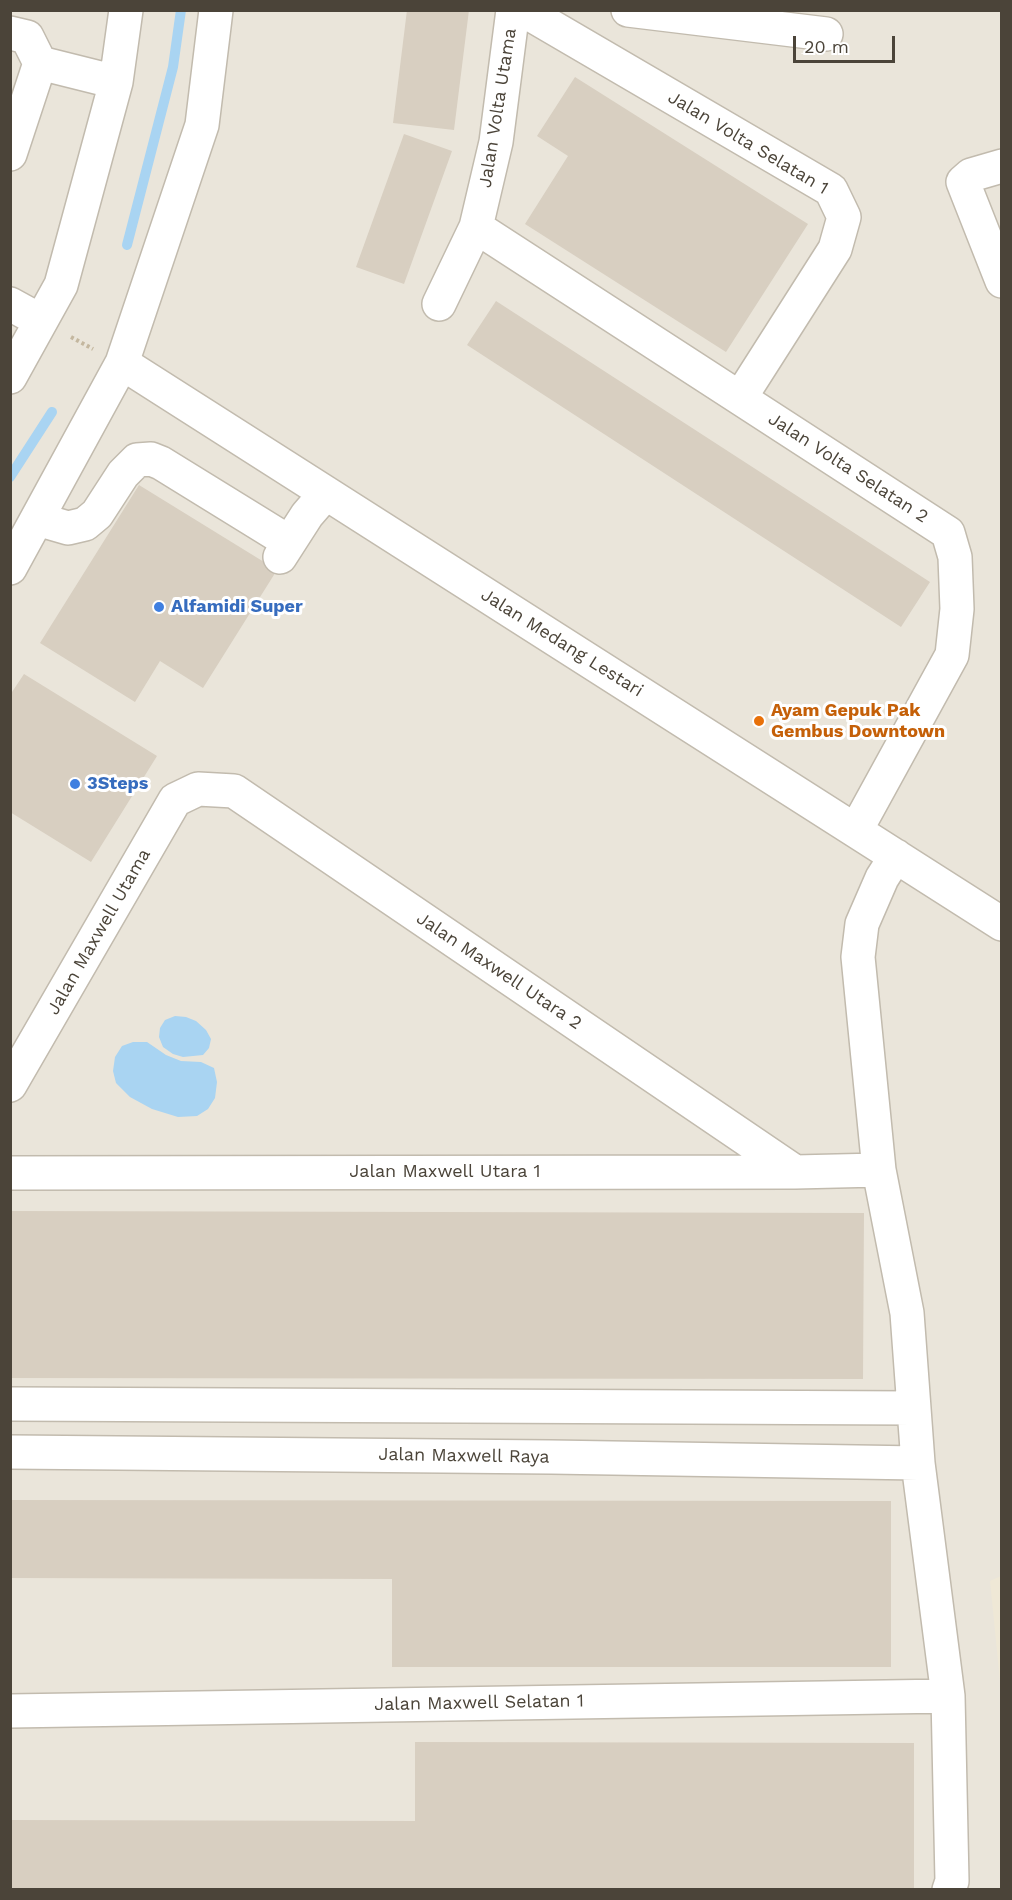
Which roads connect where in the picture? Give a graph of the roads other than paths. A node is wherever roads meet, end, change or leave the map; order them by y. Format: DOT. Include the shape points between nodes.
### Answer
graph roads {
  1 [pos="126,10"];
  2 [pos="216,10"];
  3 [pos="513,10"];
  4 [pos="523,10"];
  5 [pos="628,10"];
  6 [pos="10,33"];
  7 [pos="826,34"];
  8 [pos="40,63"];
  9 [pos="116,82"];
  10 [pos="10,154"];
  11 [pos="1002,166"];
  12 [pos="476,227"];
  13 [pos="994,239"];
  14 [pos="1002,281"];
  15 [pos="10,304"];
  16 [pos="439,304"];
  17 [pos="41,321"];
  18 [pos="122,363"];
  19 [pos="10,377"];
  20 [pos="740,398"];
  21 [pos="326,493"];
  22 [pos="37,519"];
  23 [pos="10,568"];
  24 [pos="198,789"];
  25 [pos="856,830"];
  26 [pos="896,856"];
  27 [pos="1002,924"];
  28 [pos="10,1085"];
  29 [pos="879,1170"];
  30 [pos="795,1172"];
  31 [pos="10,1173"];
  32 [pos="10,1404"];
  33 [pos="197,1405"];
  34 [pos="553,1406"];
  35 [pos="914,1408"];
  36 [pos="10,1452"];
  37 [pos="197,1454"];
  38 [pos="551,1457"];
  39 [pos="918,1463"];
  40 [pos="948,1696"];
  41 [pos="10,1711"];
  42 [pos="949,1890"];
  1 -- 9 [label="street"];
  2 -- 18 [label="street" via="202,125"];
  3 -- 12 [label="street, Jalan Volta Utama" via="496,142"];
  4 -- 20 [label="street, Jalan Volta Selatan 1" via="831,190 844,217 835,249"];
  5 -- 7 [label="street"];
  6 -- 8 [label="street" via="27,37"];
  8 -- 9 [label="street"];
  8 -- 10 [label="street"];
  9 -- 17 [label="street" via="60,285"];
  11 -- 13 [label="street" via="971,175 963,182"];
  12 -- 16 [label="street, Jalan Volta Utama"];
  12 -- 20 [label="street, Jalan Volta Selatan 2"];
  13 -- 14 [label="street"];
  15 -- 17 [label="street"];
  17 -- 19 [label="street"];
  18 -- 21 [label="street, Jalan Medang Lestari"];
  18 -- 22 [label="street"];
  20 -- 25 [label="street, Jalan Volta Selatan 2" via="948,533 954,557 957,609 952,655"];
  21 -- 22 [label="street" via="285,549 151,459 137,460 97,514 85,524 68,528"];
  21 -- 25 [label="street, Jalan Medang Lestari"];
  22 -- 23 [label="street"];
  24 -- 28 [label="street, Jalan Maxwell Utama" via="175,800"];
  24 -- 30 [label="street, Jalan Maxwell Utara 2" via="234,791"];
  25 -- 26 [label="street, Jalan Medang Lestari"];
  26 -- 27 [label="street, Jalan Medang Lestari"];
  26 -- 29 [label="street" via="862,924 858,957"];
  29 -- 30 [label="street, Jalan Maxwell Utara 1"];
  29 -- 35 [label="street" via="908,1313"];
  30 -- 31 [label="street, Jalan Maxwell Utara 1"];
  32 -- 33 [label="street"];
  33 -- 34 [label="street"];
  33 -- 37 [label="street"];
  34 -- 35 [label="street"];
  34 -- 38 [label="street"];
  35 -- 39 [label="street"];
  36 -- 37 [label="street, Jalan Maxwell Raya"];
  37 -- 38 [label="street, Jalan Maxwell Raya"];
  38 -- 39 [label="street, Jalan Maxwell Raya"];
  39 -- 40 [label="street"];
  40 -- 41 [label="street, Jalan Maxwell Selatan 1"];
  40 -- 42 [label="street" via="952,1881"];
}
